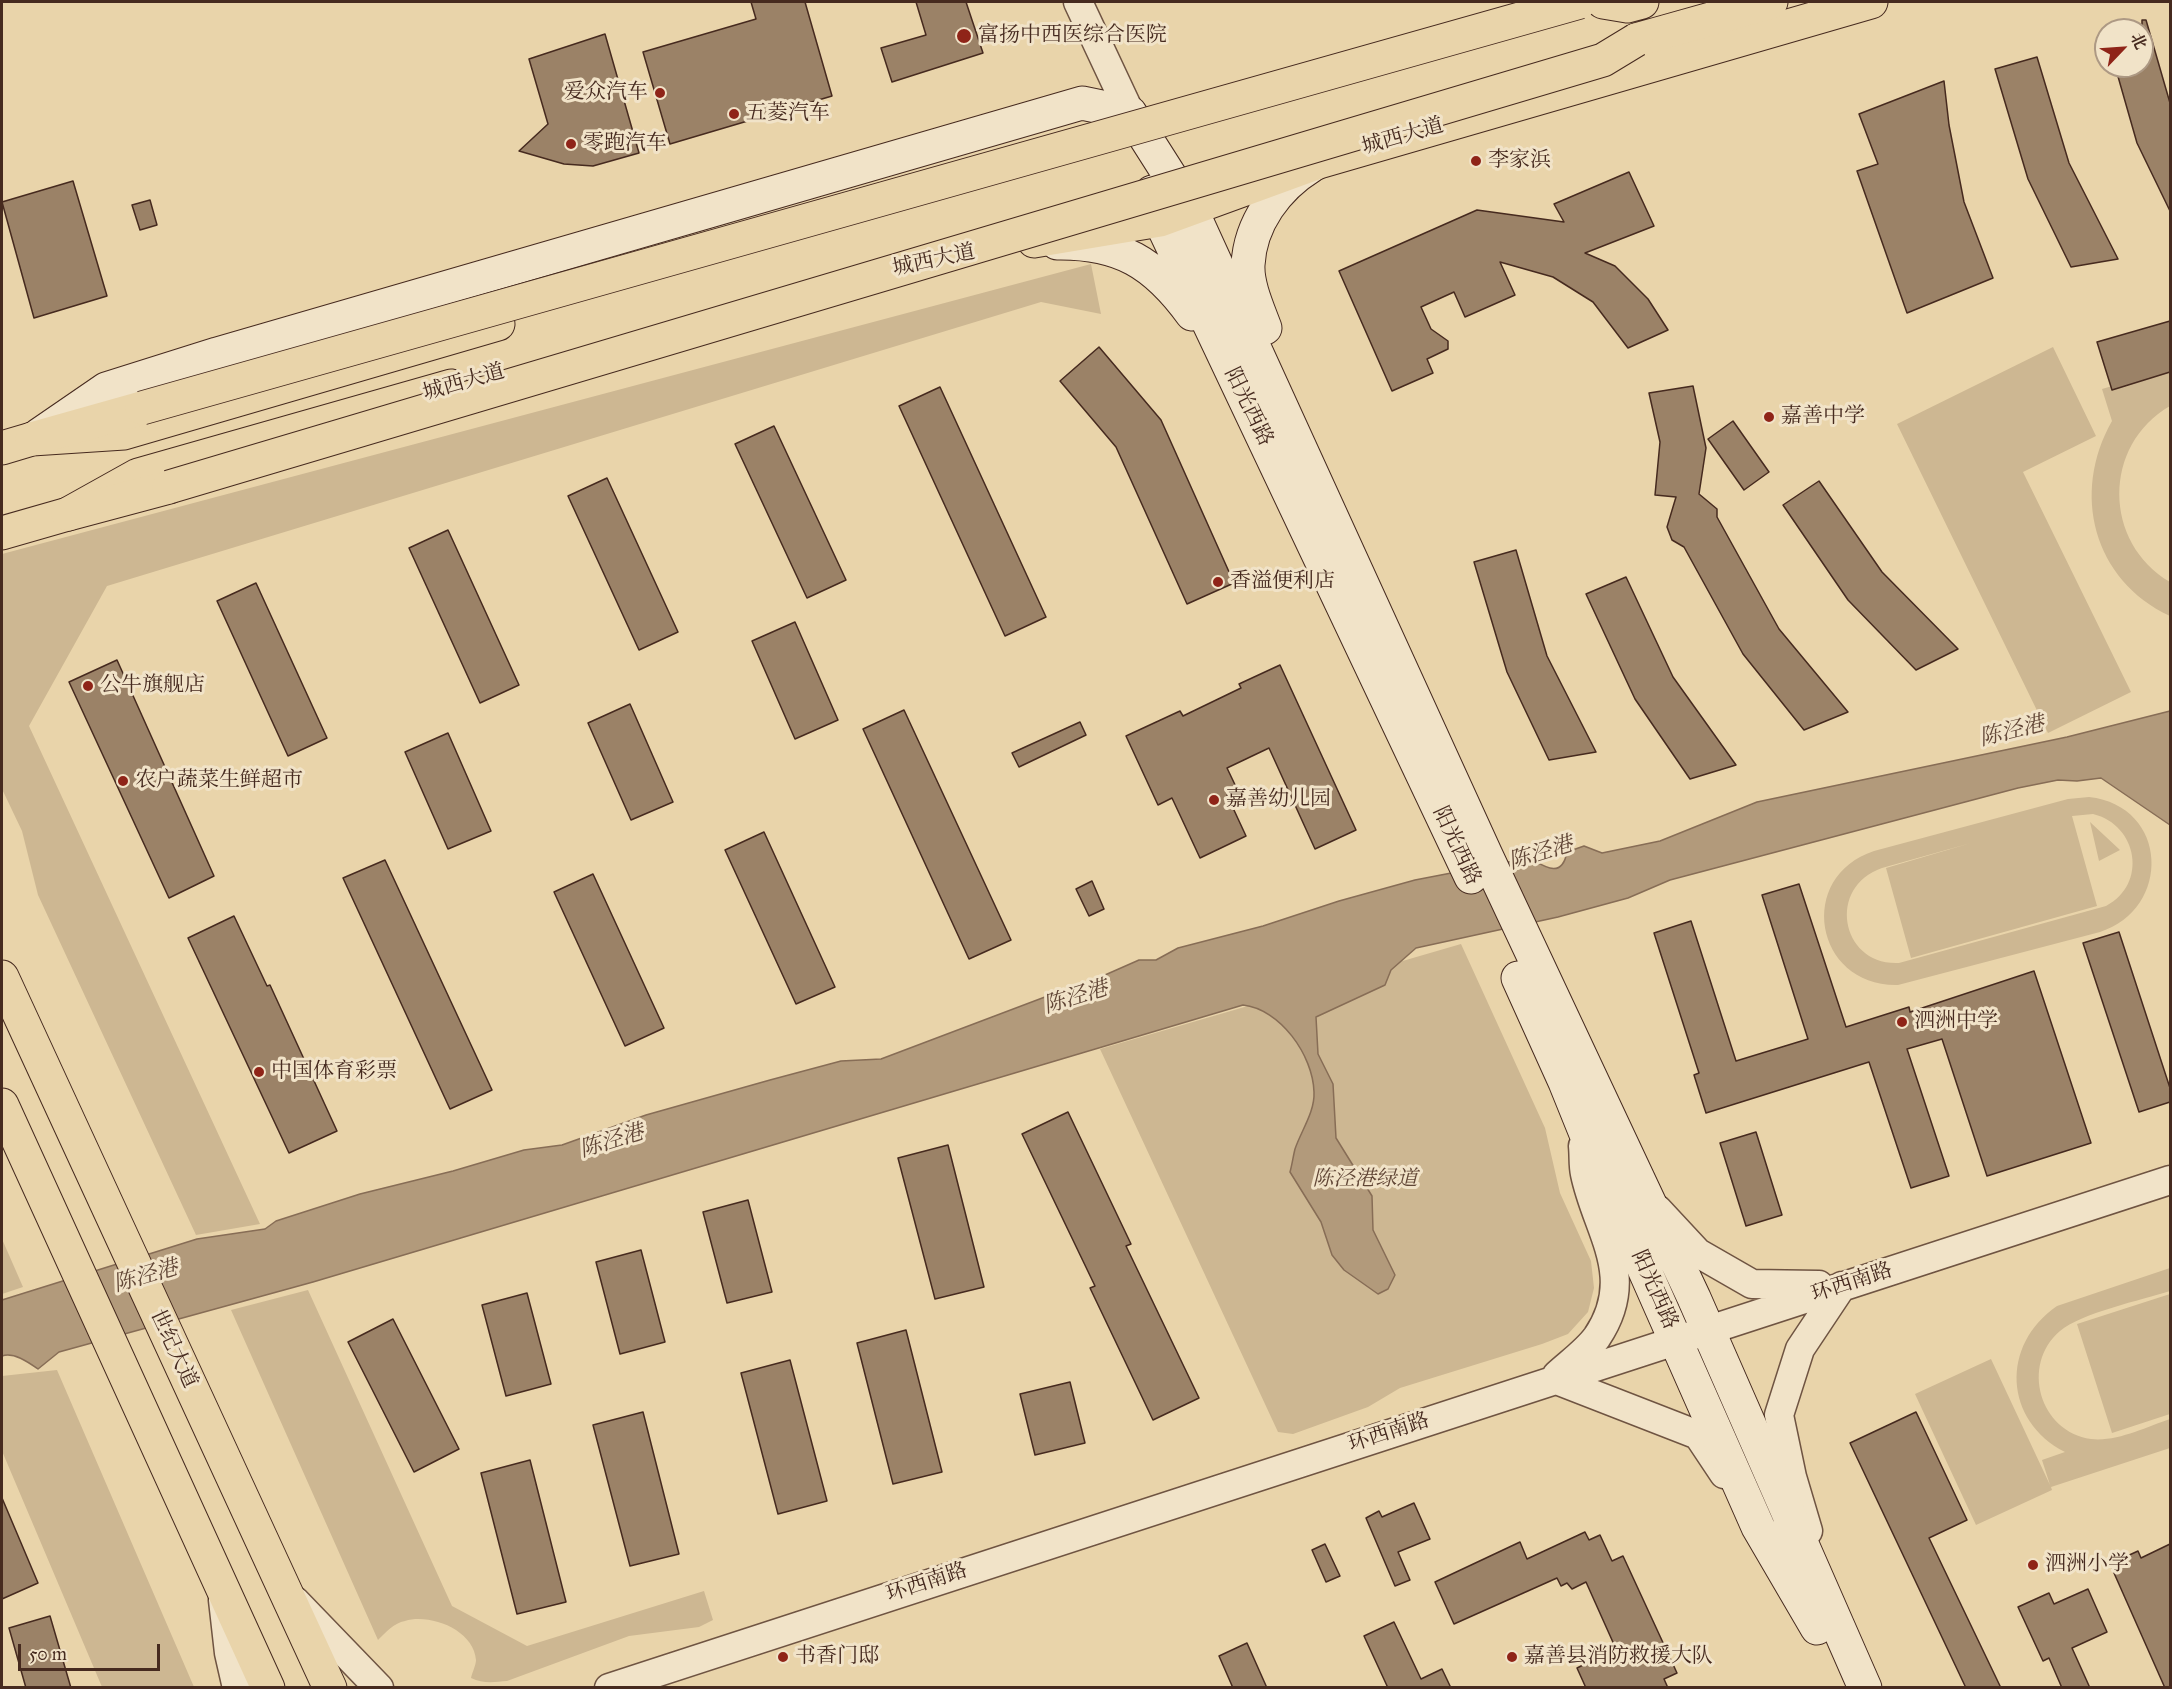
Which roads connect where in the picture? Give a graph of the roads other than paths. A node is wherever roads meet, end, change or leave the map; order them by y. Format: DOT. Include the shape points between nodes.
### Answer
graph roads {
  1 [pos="1078,2"];
  2 [pos="1541,2"];
  3 [pos="1580,2"];
  4 [pos="1771,2"];
  5 [pos="1871,2"];
  6 [pos="1130,113"];
  7 [pos="1319,162"];
  8 [pos="1191,209"];
  9 [pos="1160,220"];
  10 [pos="1019,243"];
  11 [pos="1228,364"];
  12 [pos="1292,431"];
  13 [pos="17,444"];
  14 [pos="68,514"];
  15 [pos="2,533"];
  16 [pos="1474,856"];
  17 [pos="1514,942"];
  18 [pos="2,977"];
  19 [pos="2,1105"];
  20 [pos="1582,1123"];
  21 [pos="2170,1180"];
  22 [pos="1650,1202"];
  23 [pos="1842,1286"];
  24 [pos="1691,1335"];
  25 [pos="1554,1379"];
  26 [pos="1758,1527"];
  27 [pos="1813,1572"];
  28 [pos="222,1586"];
  29 [pos="285,1591"];
  30 [pos="237,1688"];
  31 [pos="268,1688"];
  32 [pos="330,1688"];
  33 [pos="379,1688"];
  34 [pos="609,1688"];
  35 [pos="1843,1688"];
  36 [pos="1865,1688"];
  1 -- 6 [label="street, 阳光西路"];
  2 -- 6 [label="main road"];
  3 -- 13 [label="main road, bridge"];
  4 -- 14 [label="main road, bridge" via="1636,40 1603,60"];
  5 -- 7 [label="main road, 城西大道"];
  6 -- 8 [label="main road"];
  6 -- 9 [label="main road, 阳光西路"];
  6 -- 13 [label="main road" via="997,180 124,433"];
  6 -- 13 [label="main road" via="1082,103 239,348 106,389"];
  7 -- 8 [label="main road, 城西大道"];
  7 -- 12 [label="main road" via="1289,180 1263,214 1253,236 1248,266"];
  8 -- 9 [label="main road, 城西大道"];
  8 -- 12 [label="main road"];
  9 -- 10 [label="main road, 城西大道"];
  9 -- 11 [label="main road, 阳光西路"];
  10 -- 11 [label="main road" via="1089,242 1138,258 1176,291"];
  10 -- 14 [label="main road, 城西大道" via="789,291 149,471"];
  11 -- 16 [label="main road, 阳光西路"];
  12 -- 16 [label="main road"];
  14 -- 15 [label="main road, 城西大道"];
  16 -- 17 [label="main road, 阳光西路"];
  17 -- 20 [label="main road, 阳光西路"];
  17 -- 22 [label="main road, 阳光西路"];
  18 -- 29 [label="main road, 世纪大道"];
  19 -- 28 [label="main road"];
  20 -- 24 [label="main road, 阳光西路"];
  20 -- 25 [label="street" via="1585,1173 1613,1255 1614,1291 1608,1316 1596,1338"];
  21 -- 23 [label="street, 环西南路"];
  22 -- 23 [label="street" via="1698,1253 1752,1284"];
  22 -- 24 [label="main road, 阳光西路"];
  23 -- 24 [label="street, 环西南路"];
  23 -- 27 [label="street" via="1800,1349 1779,1415 1806,1519"];
  24 -- 25 [label="street, 环西南路"];
  24 -- 26 [label="main road, 阳光西路"];
  24 -- 27 [label="main road, 阳光西路"];
  25 -- 26 [label="street" via="1698,1435"];
  25 -- 34 [label="street, 环西南路"];
  26 -- 35 [label="main road, 阳光西路" via="1813,1621"];
  27 -- 36 [label="main road, 阳光西路"];
  28 -- 30 [label="street"];
  28 -- 31 [label="main road"];
  29 -- 32 [label="main road, 世纪大道"];
  29 -- 33 [label="street"];
}
